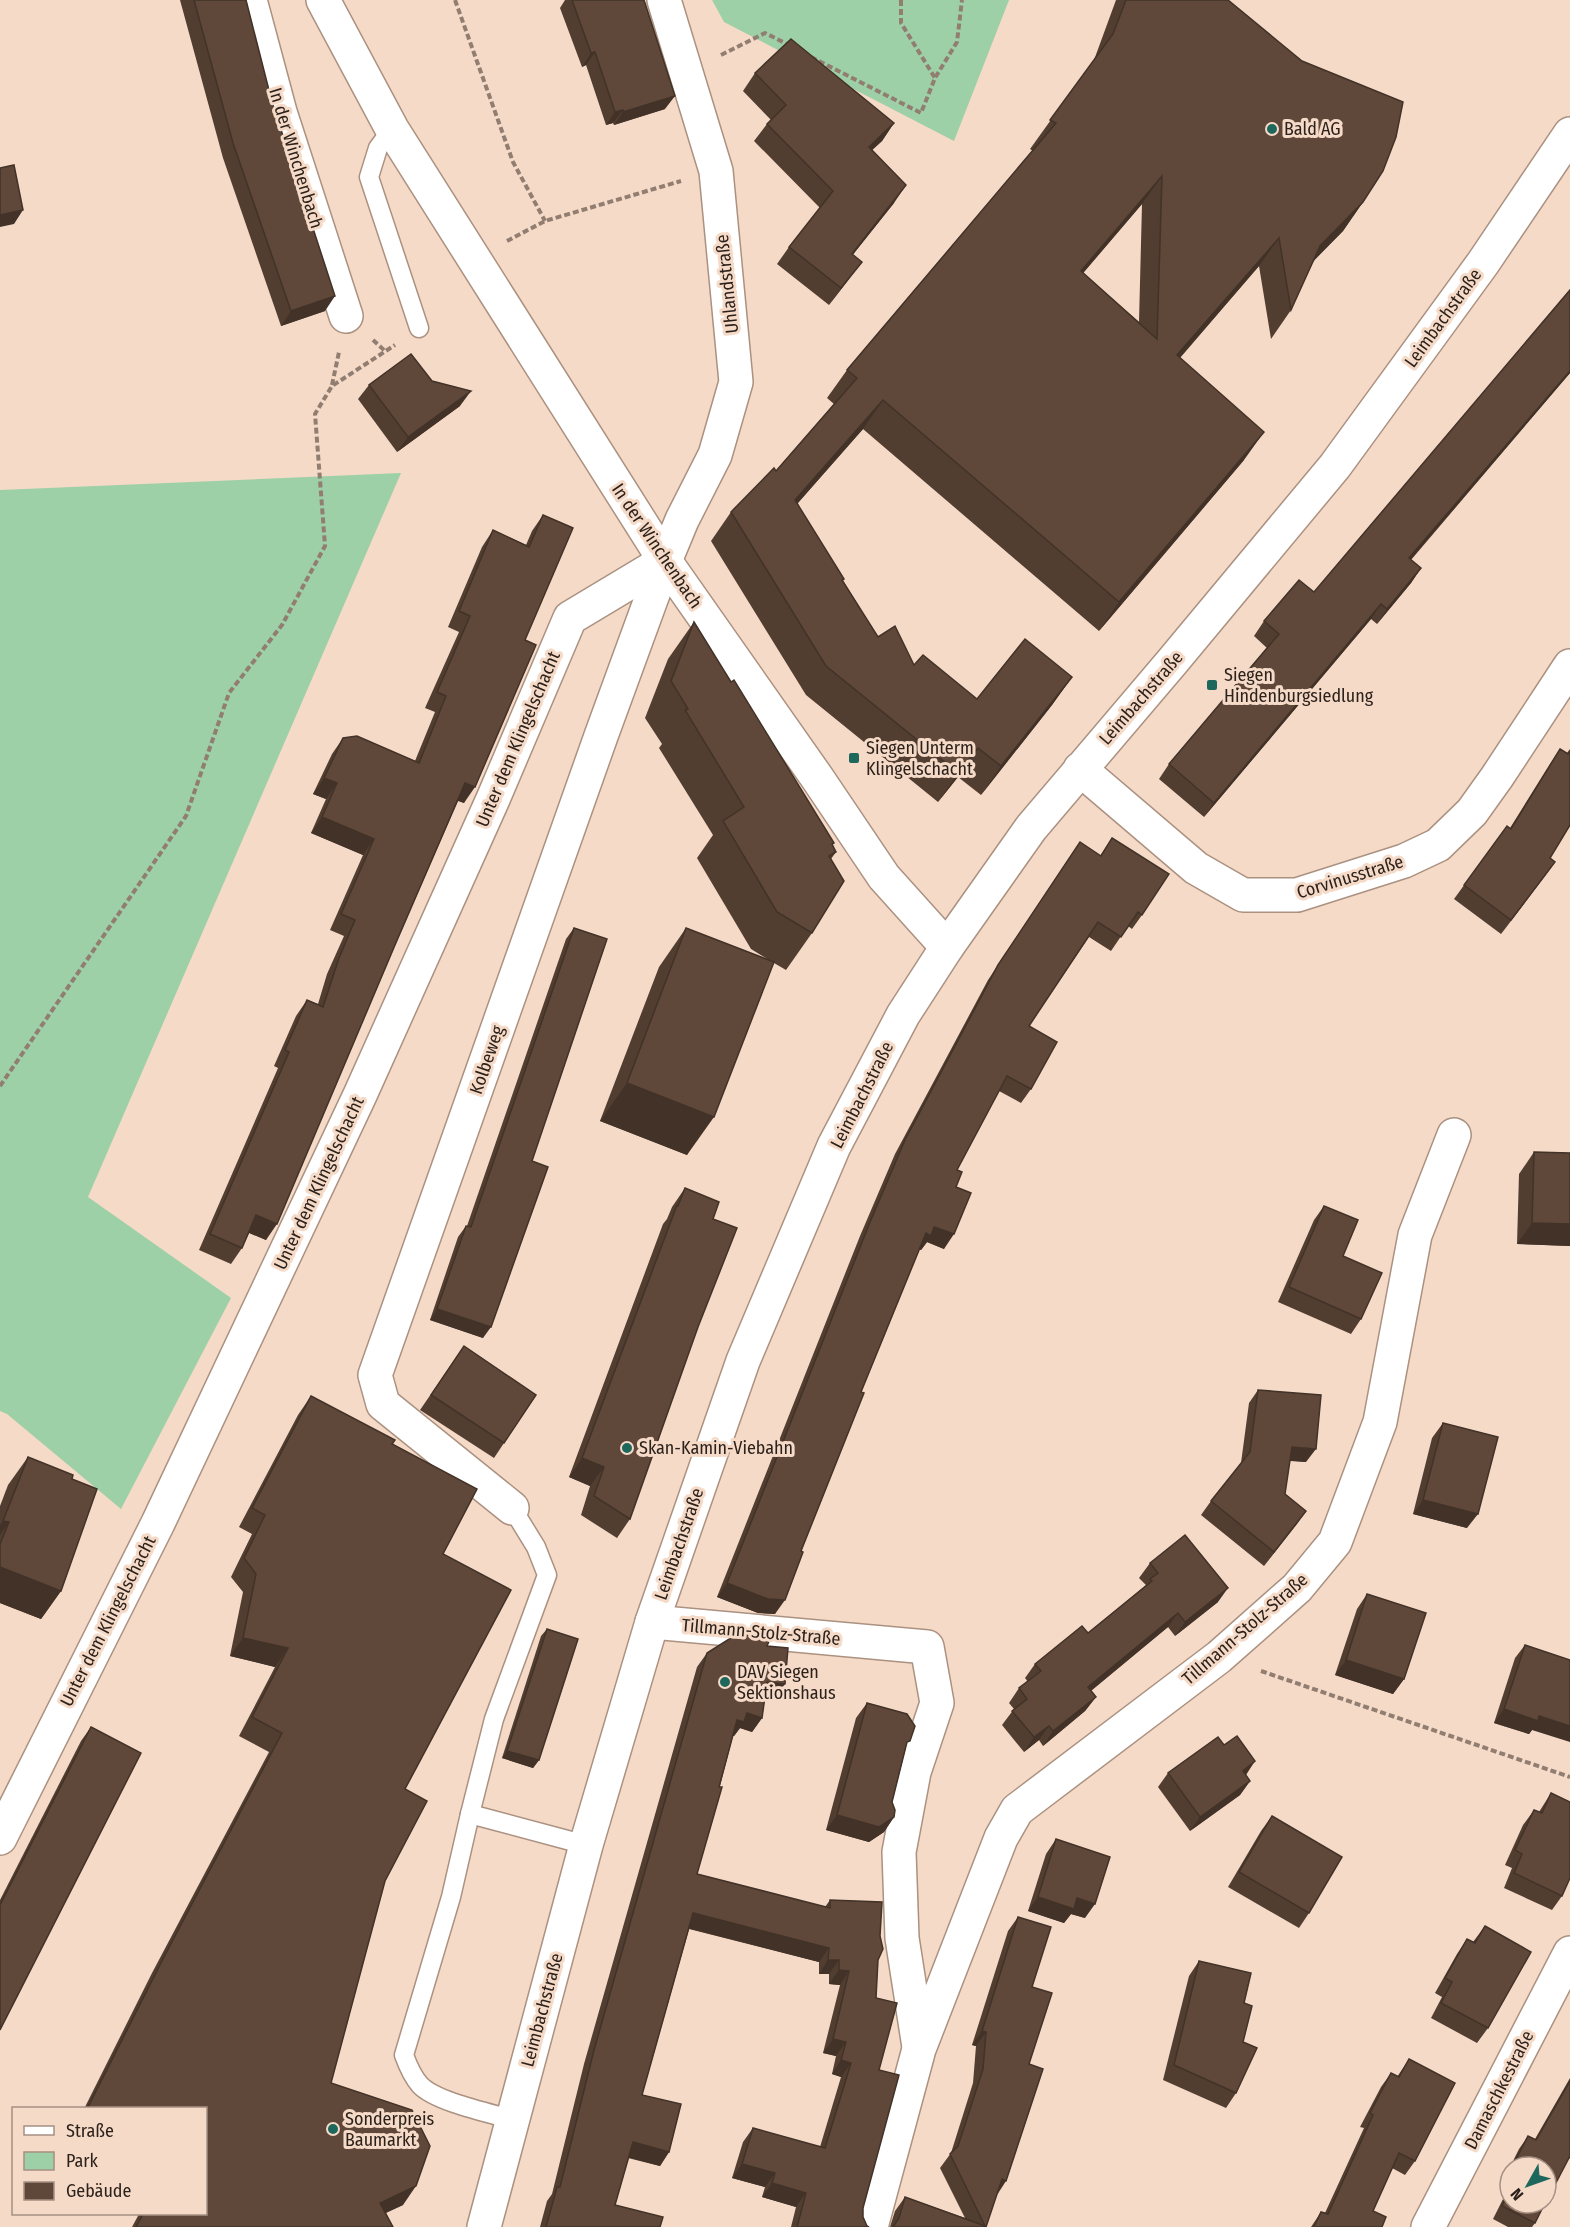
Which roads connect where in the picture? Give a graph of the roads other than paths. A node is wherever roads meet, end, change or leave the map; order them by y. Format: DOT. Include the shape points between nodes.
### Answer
graph roads {
  1 [pos="250,0"];
  2 [pos="323,0"];
  3 [pos="664,0"];
  4 [pos="392,129"];
  5 [pos="1570,134"];
  6 [pos="346,316"];
  7 [pos="419,328"];
  8 [pos="665,561"];
  9 [pos="1570,666"];
  10 [pos="1080,769"];
  11 [pos="947,946"];
  12 [pos="1454,1136"];
  13 [pos="512,1509"];
  14 [pos="652,1622"];
  15 [pos="470,1814"];
  16 [pos="0,1838"];
  17 [pos="586,1845"];
  18 [pos="1570,1953"];
  19 [pos="919,2049"];
  20 [pos="514,2120"];
  21 [pos="484,2227"];
  22 [pos="871,2227"];
  23 [pos="1428,2227"];
  1 -- 6 [label="street, In der Winchenbach" via="280,112"];
  2 -- 4 [label="street, In der Winchenbach"];
  3 -- 8 [label="street, Uhlandstraße" via="716,171 736,382 715,455"];
  4 -- 7 [label="lane" via="378,148 369,177"];
  4 -- 8 [label="street, In der Winchenbach"];
  5 -- 10 [label="street, Leimbachstraße" via="1483,263 1335,466"];
  8 -- 11 [label="street, In der Winchenbach" via="884,876"];
  8 -- 13 [label="street, Kolbeweg" via="375,1375 383,1404"];
  8 -- 16 [label="street, Unter dem Klingelschacht" via="570,618 360,1095 158,1522"];
  9 -- 10 [label="street, Corvinusstraße" via="1497,777 1464,820 1438,845 1404,861 1297,895 1243,895 1196,868"];
  10 -- 11 [label="street, Leimbachstraße" via="1031,828"];
  11 -- 14 [label="street, Leimbachstraße" via="903,1015 834,1146 743,1361"];
  12 -- 19 [label="street, Tillmann-Stolz-Straße" via="1415,1235 1380,1422 1335,1542 1297,1588 1219,1657 1017,1810 1001,1838"];
  13 -- 15 [label="lane" via="536,1547 547,1575 494,1719"];
  14 -- 17 [label="street, Leimbachstraße"];
  14 -- 19 [label="street, Tillmann-Stolz-Straße" via="927,1647 937,1703 914,1772 899,1852 902,1938"];
  15 -- 17 [label="lane"];
  15 -- 20 [label="lane" via="452,1897 404,2055 422,2087 444,2099"];
  17 -- 20 [label="street, Leimbachstraße"];
  18 -- 23 [label="street, Damaschkestraße"];
  19 -- 22 [label="street, Tillmann-Stolz-Straße"];
  20 -- 21 [label="street, Leimbachstraße"];
}
